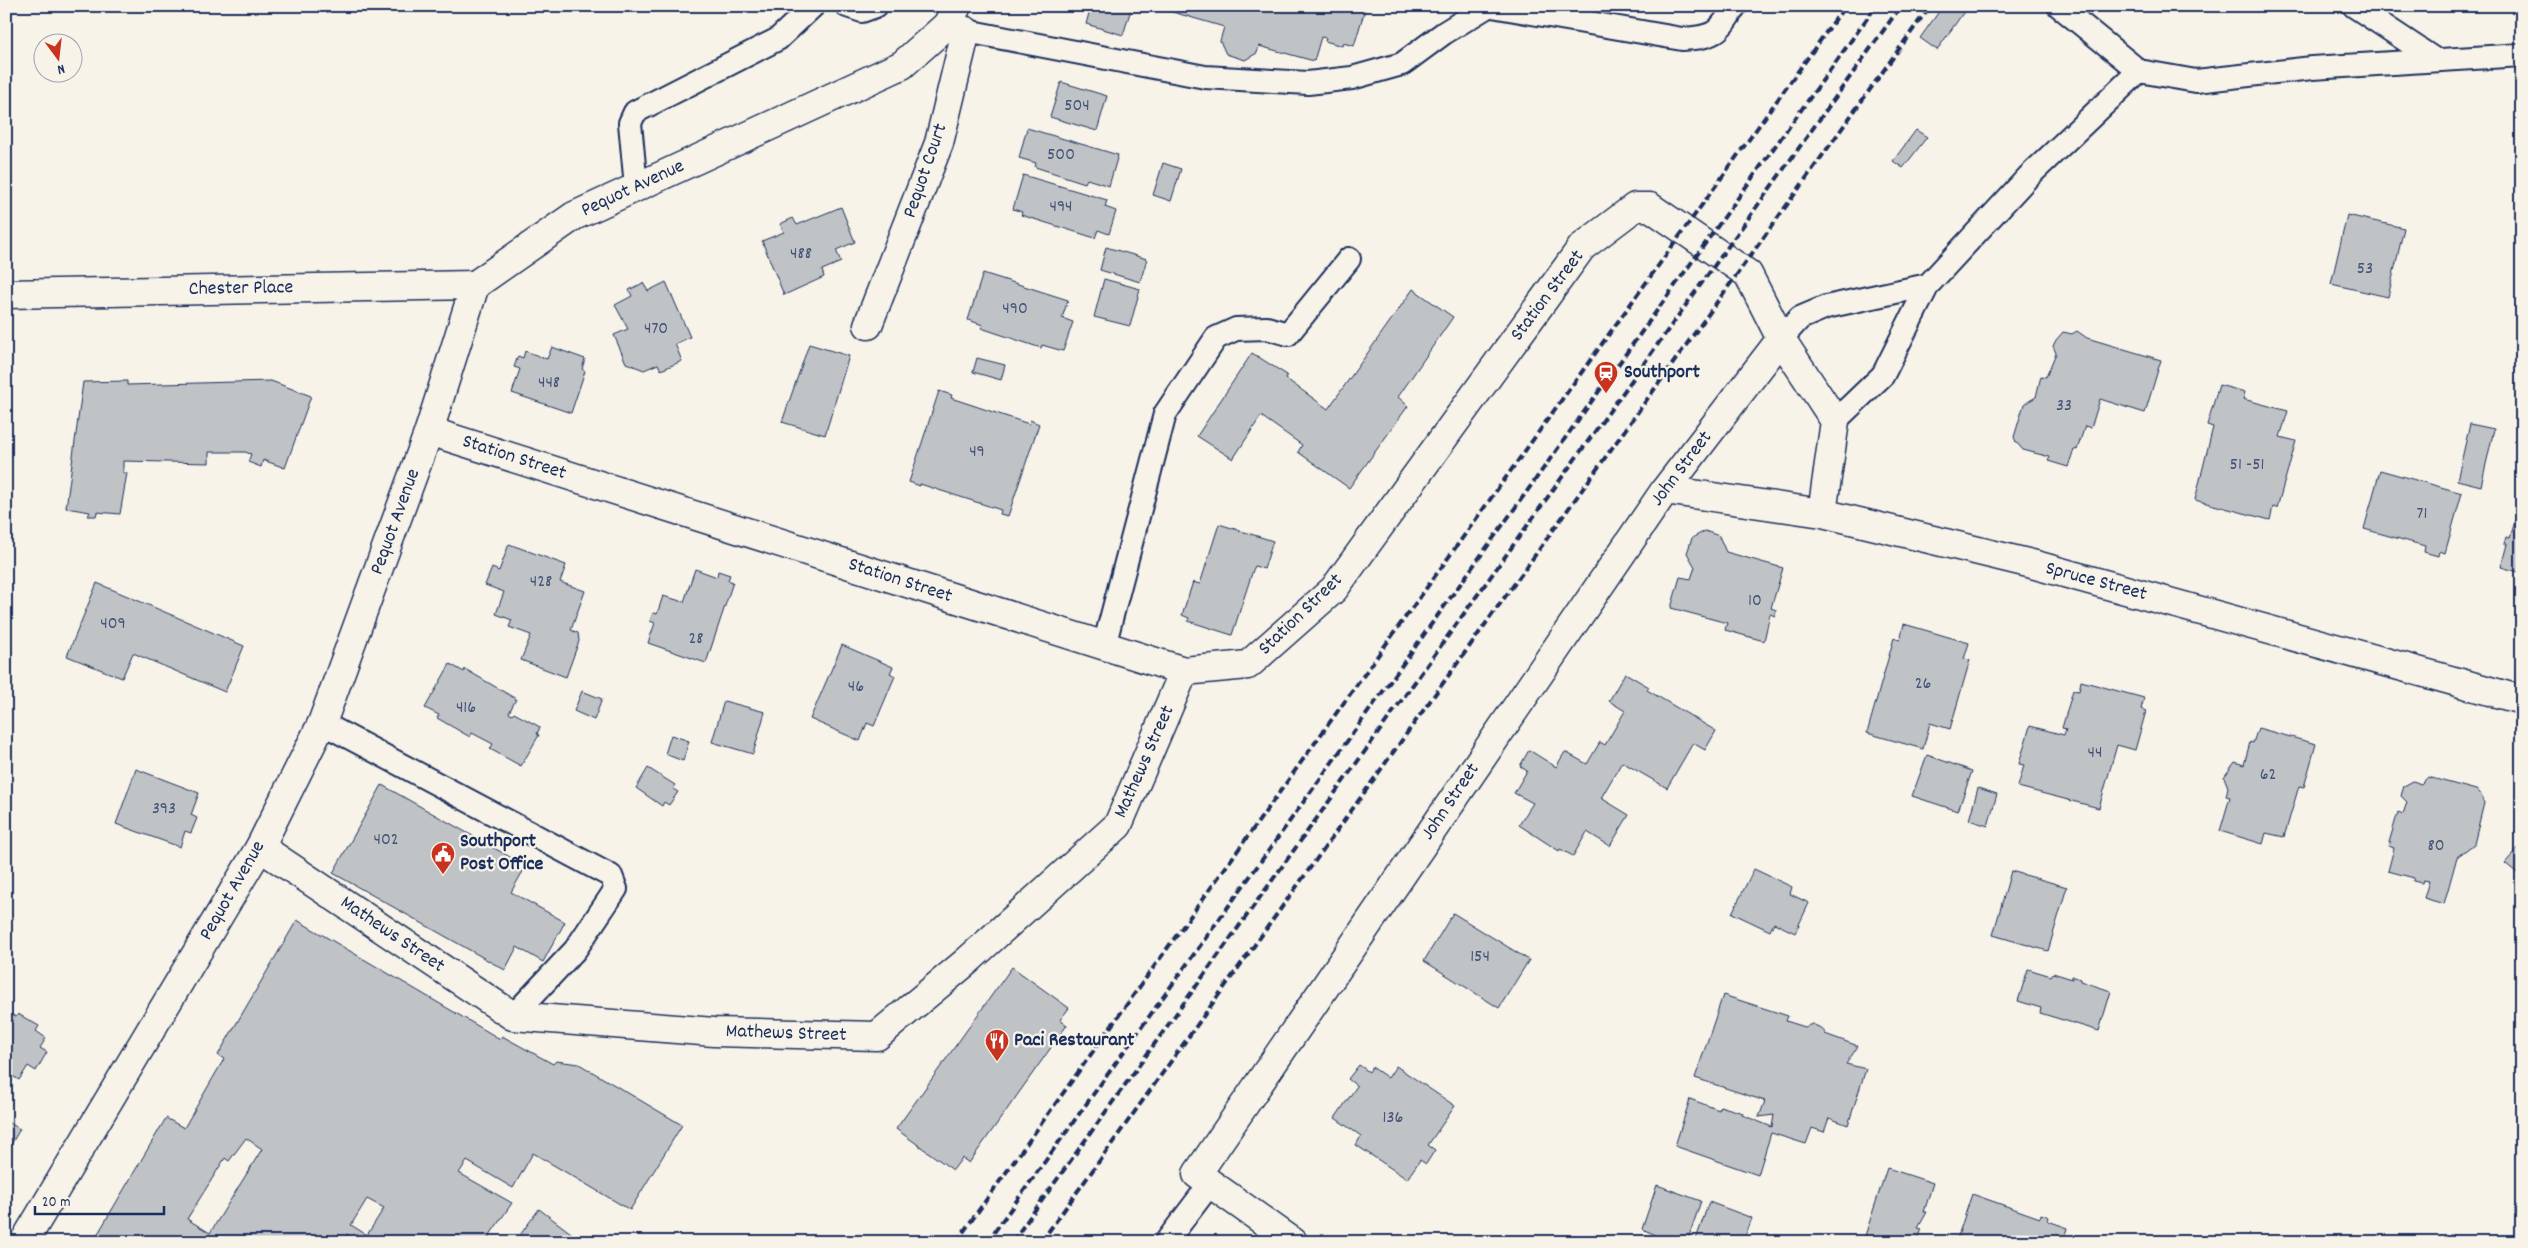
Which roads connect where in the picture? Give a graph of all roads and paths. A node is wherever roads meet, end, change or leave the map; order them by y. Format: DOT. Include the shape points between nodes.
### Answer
graph roads {
  1 [pos="812,6"];
  2 [pos="847,6"];
  3 [pos="876,6"];
  4 [pos="1488,6"];
  5 [pos="1492,6"];
  6 [pos="1735,6"];
  7 [pos="2059,6"];
  8 [pos="2354,6"];
  9 [pos="957,21"];
  10 [pos="2522,55"];
  11 [pos="2434,59"];
  12 [pos="2139,71"];
  13 [pos="636,187"];
  14 [pos="1349,259"];
  15 [pos="475,285"];
  16 [pos="1928,285"];
  17 [pos="6,294"];
  18 [pos="868,325"];
  19 [pos="1781,339"];
  20 [pos="1835,421"];
  21 [pos="429,431"];
  22 [pos="1665,490"];
  23 [pos="1822,513"];
  24 [pos="1104,646"];
  25 [pos="1184,672"];
  26 [pos="2522,700"];
  27 [pos="322,723"];
  28 [pos="260,847"];
  29 [pos="513,1016"];
  30 [pos="1210,1184"];
  31 [pos="24,1242"];
  32 [pos="1166,1242"];
  33 [pos="1293,1242"];
  1 -- 13 [label="lane" via="778,39 635,112 630,123"];
  2 -- 3 [label="lane" via="862,11"];
  4 -- 9 [label="lane" via="1402,64 1352,78 1308,83 1205,77"];
  5 -- 6 [label="lane" via="1682,39 1707,38 1723,26"];
  7 -- 12 [label="lane"];
  8 -- 11 [label="lane"];
  9 -- 13 [label="street, Pequot Avenue" via="902,65"];
  9 -- 18 [label="street, Pequot Court" via="939,143"];
  10 -- 11 [label="lane"];
  11 -- 12 [label="lane" via="2196,81"];
  12 -- 16 [label="lane" via="2028,177"];
  13 -- 15 [label="street, Pequot Avenue" via="574,216"];
  14 -- 24 [label="lane" via="1288,334 1267,328 1236,329 1216,338 1165,414"];
  15 -- 17 [label="street, Chester Place"];
  15 -- 21 [label="street, Pequot Avenue"];
  16 -- 19 [label="lane" via="1826,307 1800,318"];
  16 -- 20 [label="lane" via="1883,375"];
  19 -- 20 [label="street, Station Street"];
  19 -- 22 [label="street, John Street"];
  19 -- 25 [label="street, Station Street" via="1748,274 1650,207 1635,207 1582,247 1334,589 1248,665"];
  20 -- 23 [label="street"];
  21 -- 24 [label="street, Station Street"];
  21 -- 27 [label="street, Pequot Avenue"];
  22 -- 23 [label="street, Spruce Street"];
  22 -- 30 [label="street, John Street" via="1197,1174"];
  23 -- 26 [label="street, Spruce Street" via="2032,564"];
  24 -- 25 [label="street, Station Street"];
  25 -- 29 [label="street, Mathews Street" via="1118,825 966,962 877,1036 714,1032"];
  27 -- 28 [label="street, Pequot Avenue"];
  27 -- 29 [label="lane" via="611,876 616,889 575,950"];
  28 -- 29 [label="street, Mathews Street"];
  28 -- 31 [label="street, Pequot Avenue"];
  30 -- 32 [label="lane"];
  30 -- 33 [label="street, John Street"];
}
